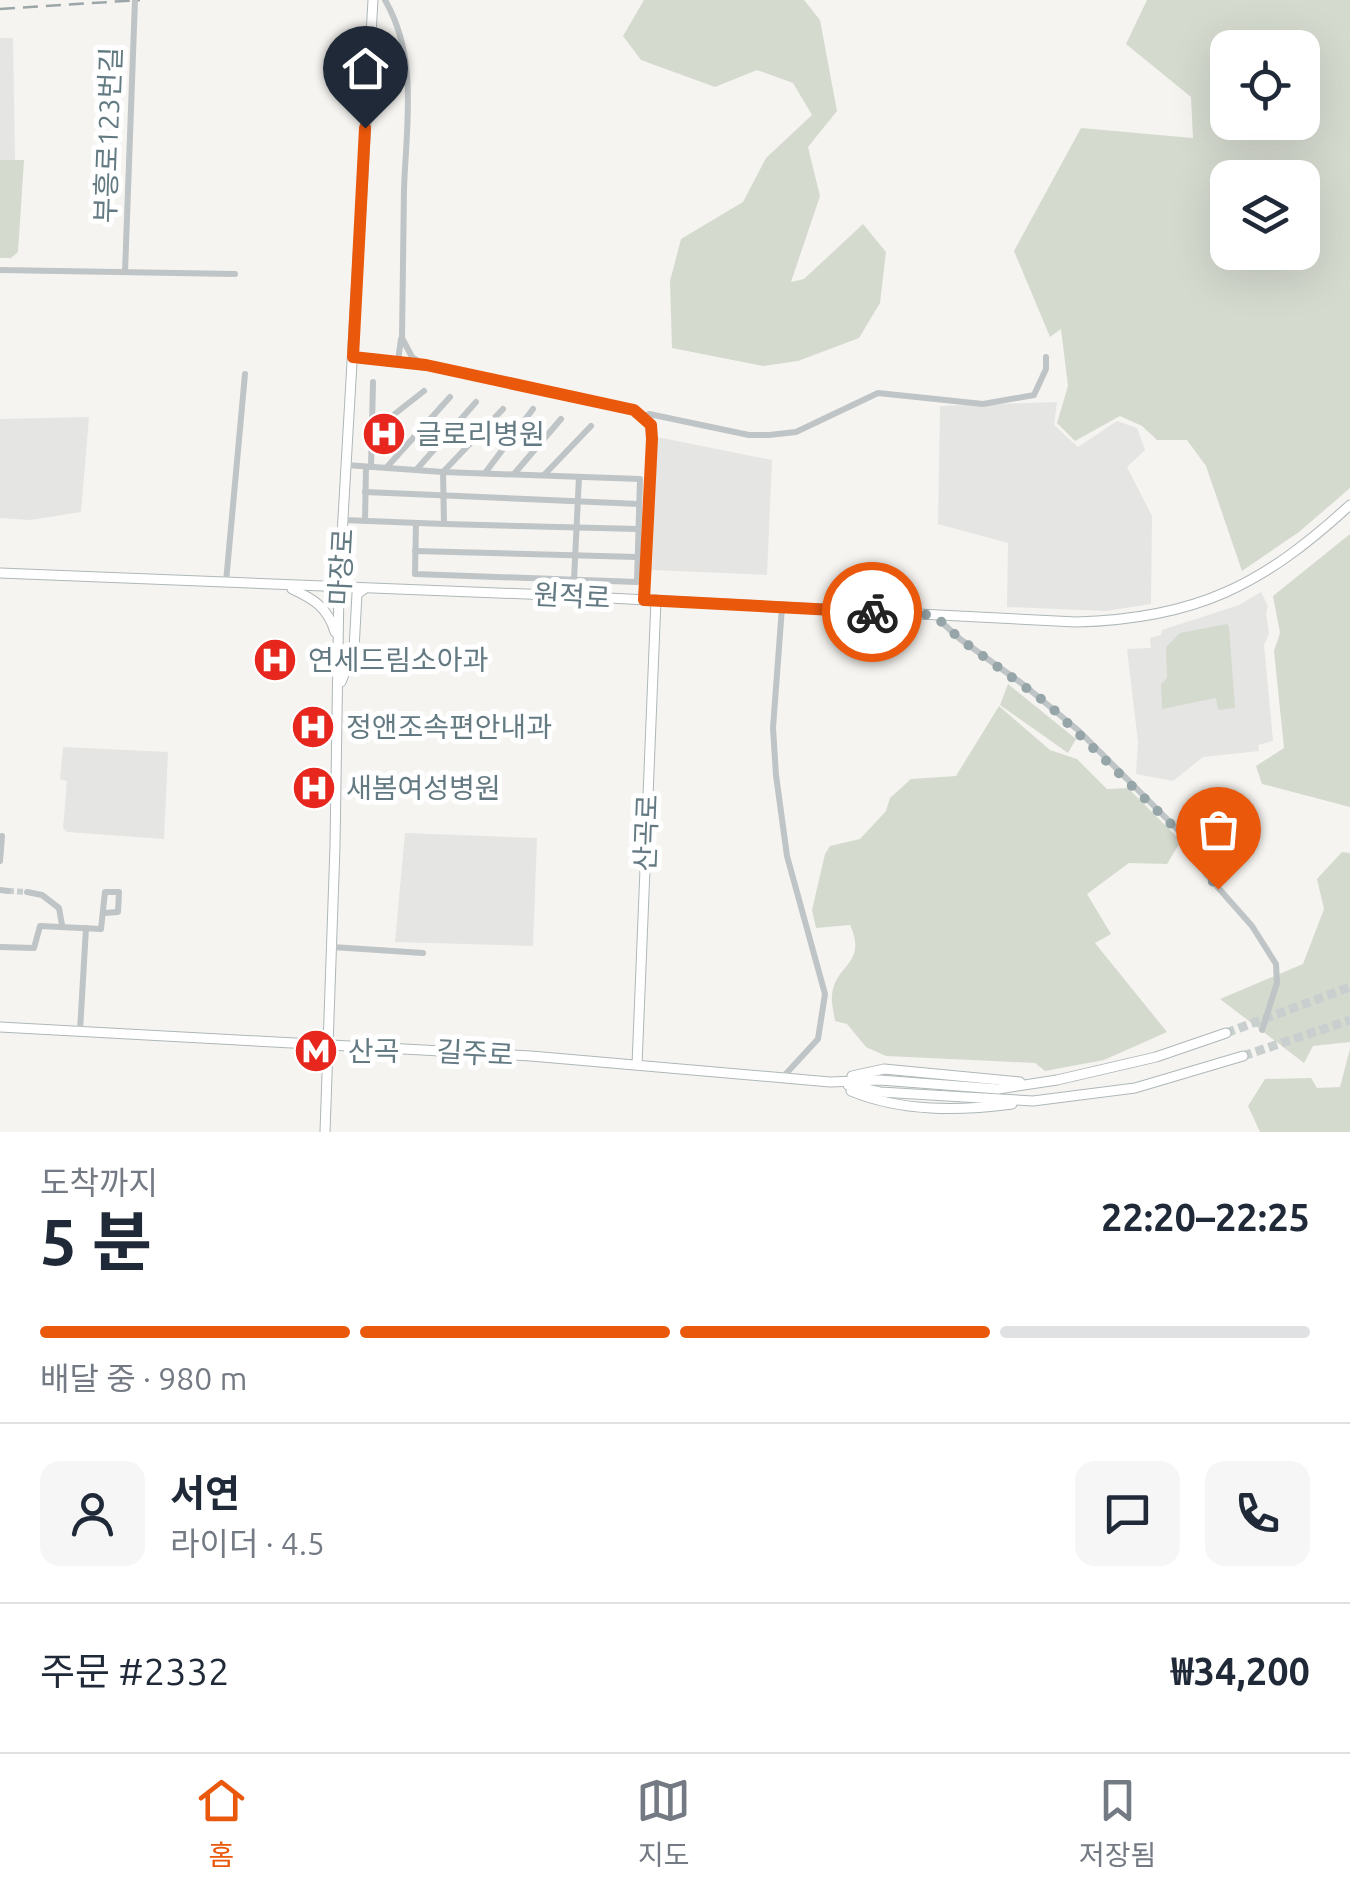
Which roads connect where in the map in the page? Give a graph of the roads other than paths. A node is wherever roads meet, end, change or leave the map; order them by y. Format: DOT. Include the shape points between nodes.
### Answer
graph roads {
  1 [pos="135,0"];
  2 [pos="374,0"];
  3 [pos="384,0"];
  4 [pos="0,270"];
  5 [pos="125,272"];
  6 [pos="235,274"];
  7 [pos="402,338"];
  8 [pos="353,357"];
  9 [pos="1046,357"];
  10 [pos="398,361"];
  11 [pos="426,365"];
  12 [pos="245,374"];
  13 [pos="373,382"];
  14 [pos="424,391"];
  15 [pos="450,397"];
  16 [pos="476,402"];
  17 [pos="503,409"];
  18 [pos="533,409"];
  19 [pos="644,416"];
  20 [pos="562,418"];
  21 [pos="591,426"];
  22 [pos="372,432"];
  23 [pos="346,465"];
  24 [pos="368,467"];
  25 [pos="386,468"];
  26 [pos="416,470"];
  27 [pos="443,472"];
  28 [pos="484,474"];
  29 [pos="513,475"];
  30 [pos="543,476"];
  31 [pos="579,477"];
  32 [pos="366,492"];
  33 [pos="444,495"];
  34 [pos="578,501"];
  35 [pos="639,504"];
  36 [pos="1350,505"];
  37 [pos="343,520"];
  38 [pos="365,521"];
  39 [pos="416,522"];
  40 [pos="444,524"];
  41 [pos="576,527"];
  42 [pos="638,529"];
  43 [pos="415,551"];
  44 [pos="575,556"];
  45 [pos="638,557"];
  46 [pos="0,574"];
  47 [pos="574,580"];
  48 [pos="226,582"];
  49 [pos="285,586"];
  50 [pos="339,587"];
  51 [pos="366,588"];
  52 [pos="650,600"];
  53 [pos="782,607"];
  54 [pos="934,615"];
  55 [pos="338,642"];
  56 [pos="338,687"];
  57 [pos="2,836"];
  58 [pos="0,861"];
  59 [pos="28,892"];
  60 [pos="104,912"];
  61 [pos="62,925"];
  62 [pos="86,928"];
  63 [pos="0,947"];
  64 [pos="332,948"];
  65 [pos="423,953"];
  66 [pos="0,1027"];
  67 [pos="1262,1030"];
  68 [pos="80,1031"];
  69 [pos="1226,1033"];
  70 [pos="328,1046"];
  71 [pos="1242,1056"];
  72 [pos="637,1066"];
  73 [pos="782,1078"];
  74 [pos="830,1082"];
  75 [pos="325,1132"];
  1 -- 5 [label="street, 부흥로123번길"];
  2 -- 8 [label="main road, 마장로"];
  3 -- 7 [label="street" via="410,97"];
  4 -- 5 [label="street"];
  5 -- 6 [label="street"];
  7 -- 10 [label="street"];
  7 -- 11 [label="street" via="412,357"];
  8 -- 10 [label="main road"];
  8 -- 23 [label="main road, 마장로"];
  9 -- 19 [label="street" via="1034,395 1019,400 983,404 878,392 796,432 769,436"];
  10 -- 11 [label="main road"];
  11 -- 19 [label="street"];
  12 -- 48 [label="street"];
  13 -- 22 [label="street"];
  14 -- 22 [label="street"];
  15 -- 25 [label="street"];
  16 -- 26 [label="street"];
  17 -- 27 [label="street"];
  18 -- 28 [label="street"];
  19 -- 52 [label="street" via="652,439"];
  20 -- 29 [label="street"];
  21 -- 30 [label="street"];
  22 -- 24 [label="street"];
  23 -- 24 [label="street"];
  23 -- 37 [label="main road, 마장로"];
  24 -- 25 [label="street"];
  24 -- 32 [label="street"];
  25 -- 26 [label="street"];
  26 -- 27 [label="street"];
  27 -- 28 [label="street"];
  27 -- 33 [label="street"];
  28 -- 29 [label="street"];
  29 -- 30 [label="street"];
  30 -- 31 [label="street"];
  31 -- 34 [label="street"];
  31 -- 35 [label="street" via="640,479"];
  32 -- 33 [label="street"];
  32 -- 38 [label="street"];
  33 -- 34 [label="street"];
  33 -- 40 [label="street"];
  34 -- 35 [label="street"];
  34 -- 41 [label="street"];
  35 -- 42 [label="street"];
  36 -- 54 [label="main road, 원적로" via="1260,578 1167,613 1076,622"];
  37 -- 38 [label="street"];
  37 -- 50 [label="main road, 마장로"];
  38 -- 39 [label="street"];
  39 -- 40 [label="street"];
  39 -- 43 [label="street"];
  40 -- 41 [label="street"];
  41 -- 42 [label="street"];
  41 -- 44 [label="street"];
  42 -- 45 [label="street"];
  43 -- 44 [label="street"];
  43 -- 47 [label="street" via="414,574"];
  44 -- 45 [label="street"];
  44 -- 47 [label="street"];
  45 -- 47 [label="street" via="637,582"];
  46 -- 48 [label="main road, 원적로"];
  48 -- 49 [label="main road, 원적로"];
  49 -- 50 [label="main road, 원적로"];
  49 -- 55 [label="main road" via="320,604"];
  50 -- 51 [label="main road, 원적로"];
  50 -- 55 [label="main road, 마장로"];
  51 -- 52 [label="main road, 원적로"];
  51 -- 56 [label="main road" via="357,594 354,649"];
  52 -- 53 [label="main road, 원적로"];
  52 -- 72 [label="main road, 산곡로"];
  53 -- 54 [label="main road, 원적로"];
  53 -- 73 [label="street" via="773,728 786,856 825,994 818,1039"];
  54 -- 67 [label="street" via="1079,731 1178,831 1276,964 1278,982"];
  55 -- 56 [label="main road, 마장로"];
  56 -- 64 [label="main road, 마장로"];
  57 -- 58 [label="street"];
  59 -- 61 [label="street" via="59,908"];
  60 -- 62 [label="street" via="101,929"];
  61 -- 62 [label="street"];
  61 -- 63 [label="street" via="40,926 34,948"];
  62 -- 68 [label="street"];
  64 -- 65 [label="street"];
  64 -- 70 [label="main road, 마장로"];
  66 -- 68 [label="main road, 길주로"];
  68 -- 70 [label="main road, 길주로"];
  69 -- 74 [label="main road" via="1036,1083 884,1069"];
  70 -- 72 [label="main road, 길주로"];
  70 -- 75 [label="main road, 마장로"];
  71 -- 74 [label="main road" via="1135,1088 964,1110 878,1102"];
  72 -- 73 [label="main road, 길주로"];
  73 -- 74 [label="main road, 길주로"];
}
